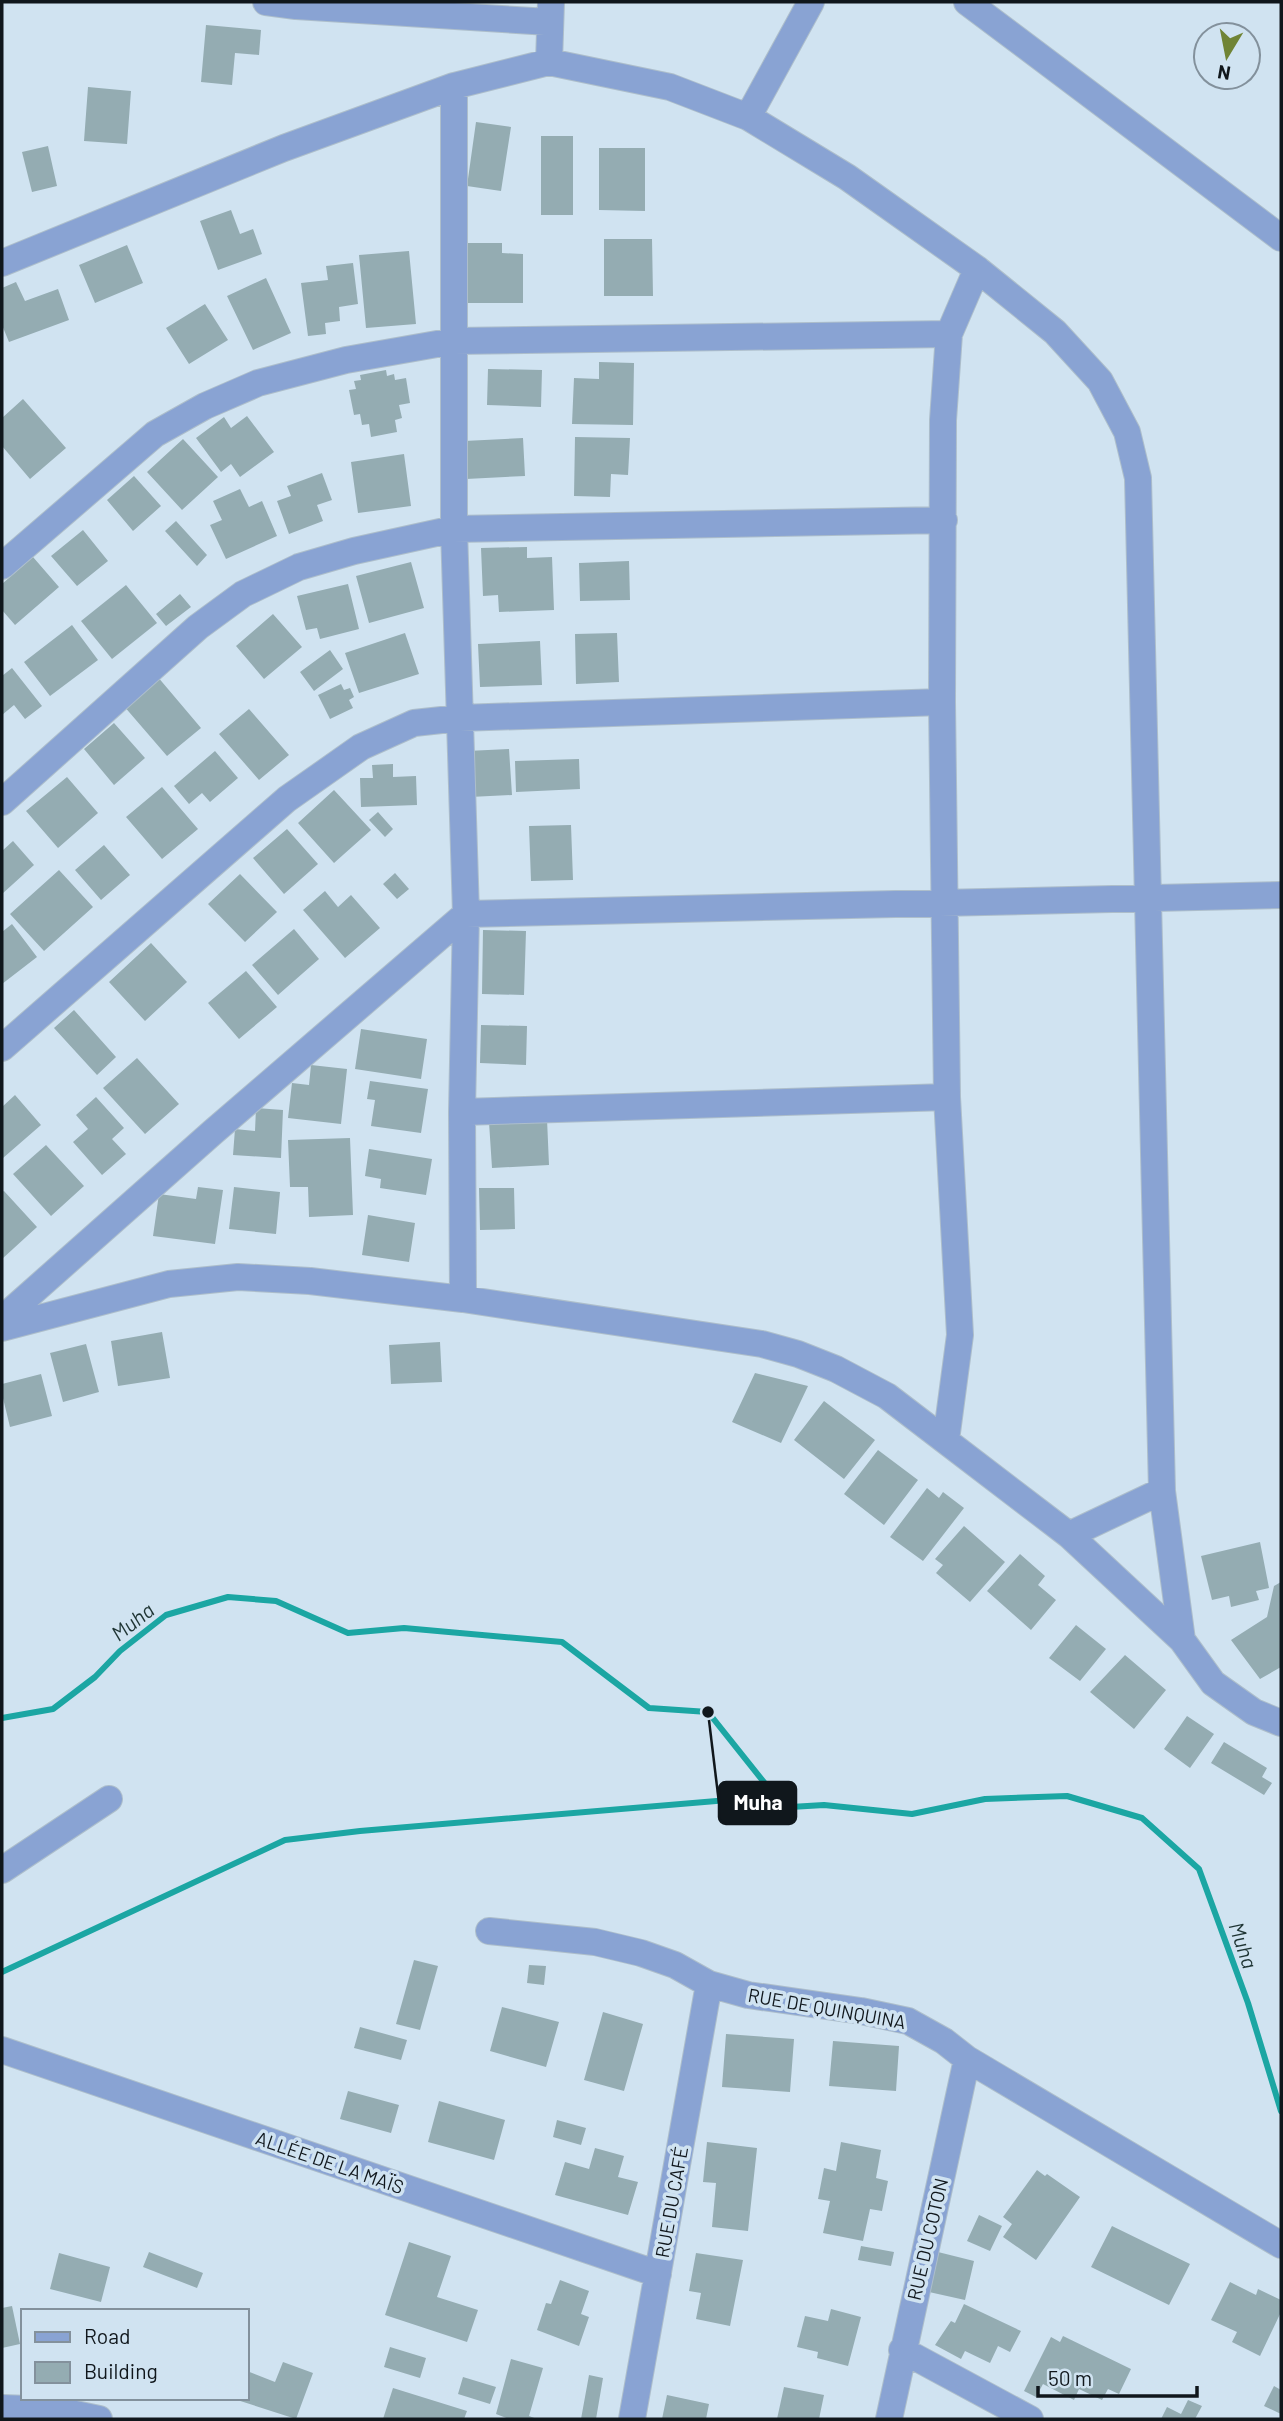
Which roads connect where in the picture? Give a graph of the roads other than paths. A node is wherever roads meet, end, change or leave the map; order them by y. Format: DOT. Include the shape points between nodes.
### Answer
graph roads {
  1 [pos="267,2"];
  2 [pos="811,2"];
  3 [pos="967,2"];
  4 [pos="297,4"];
  5 [pos="550,12"];
  6 [pos="549,62"];
  7 [pos="454,86"];
  8 [pos="748,117"];
  9 [pos="1281,238"];
  10 [pos="2,263"];
  11 [pos="977,269"];
  12 [pos="949,334"];
  13 [pos="454,341"];
  14 [pos="944,520"];
  15 [pos="454,529"];
  16 [pos="2,566"];
  17 [pos="942,702"];
  18 [pos="460,718"];
  19 [pos="2,802"];
  20 [pos="1281,895"];
  21 [pos="1147,897"];
  22 [pos="946,903"];
  23 [pos="466,914"];
  24 [pos="2,1048"];
  25 [pos="947,1097"];
  26 [pos="462,1112"];
  27 [pos="463,1298"];
  28 [pos="2,1319"];
  29 [pos="2,1328"];
  30 [pos="946,1440"];
  31 [pos="1162,1491"];
  32 [pos="1069,1535"];
  33 [pos="1182,1640"];
  34 [pos="1281,1723"];
  35 [pos="109,1799"];
  36 [pos="2,1870"];
  37 [pos="489,1931"];
  38 [pos="709,1984"];
  39 [pos="2,2050"];
  40 [pos="967,2059"];
  41 [pos="1281,2245"];
  42 [pos="658,2274"];
  43 [pos="902,2350"];
  44 [pos="2,2408"];
  45 [pos="99,2419"];
  46 [pos="632,2419"];
  47 [pos="889,2419"];
  48 [pos="1030,2419"];
  1 -- 4 [label="street"];
  2 -- 8 [label="street"];
  3 -- 9 [label="street"];
  4 -- 5 [label="street"];
  5 -- 6 [label="street"];
  6 -- 7 [label="street"];
  6 -- 8 [label="street" via="670,87"];
  7 -- 10 [label="street" via="284,148"];
  7 -- 13 [label="street"];
  8 -- 11 [label="street" via="847,177"];
  11 -- 12 [label="street"];
  11 -- 21 [label="street" via="1055,332 1100,382 1127,432 1138,478"];
  12 -- 13 [label="street"];
  12 -- 14 [label="street" via="943,420"];
  13 -- 15 [label="street"];
  13 -- 16 [label="street" via="346,360 258,383 205,406 155,434"];
  14 -- 15 [label="street"];
  14 -- 17 [label="street"];
  15 -- 18 [label="street"];
  15 -- 19 [label="street" via="299,567 243,594 198,627"];
  17 -- 18 [label="street"];
  17 -- 22 [label="street"];
  18 -- 23 [label="street"];
  18 -- 24 [label="street" via="414,723 393,732 361,747 287,799"];
  20 -- 21 [label="street"];
  21 -- 22 [label="street"];
  21 -- 31 [label="street"];
  22 -- 23 [label="street"];
  22 -- 25 [label="street"];
  23 -- 26 [label="street"];
  23 -- 28 [label="street"];
  25 -- 26 [label="street"];
  25 -- 30 [label="street" via="960,1335"];
  26 -- 27 [label="street"];
  27 -- 29 [label="street" via="310,1280 238,1277 169,1284"];
  27 -- 30 [label="street" via="762,1344 798,1354 887,1396"];
  30 -- 32 [label="street"];
  31 -- 32 [label="street"];
  31 -- 33 [label="street"];
  32 -- 33 [label="street"];
  33 -- 34 [label="street" via="1213,1683 1254,1712"];
  35 -- 36 [label="street"];
  37 -- 38 [label="street, RUE DE QUINQUINA" via="594,1942 641,1953"];
  38 -- 40 [label="street, RUE DE QUINQUINA" via="748,1995 908,2021"];
  38 -- 42 [label="street, RUE DU CAFÉ"];
  39 -- 42 [label="street, ALLÉE DE LA MAÏS"];
  40 -- 41 [label="street, RUE DE QUINQUINA"];
  40 -- 43 [label="street, RUE DU COTON"];
  42 -- 46 [label="street, RUE DU CAFÉ"];
  43 -- 47 [label="street, RUE DU COTON"];
  43 -- 48 [label="street"];
  44 -- 45 [label="street" via="55,2410"];
}
